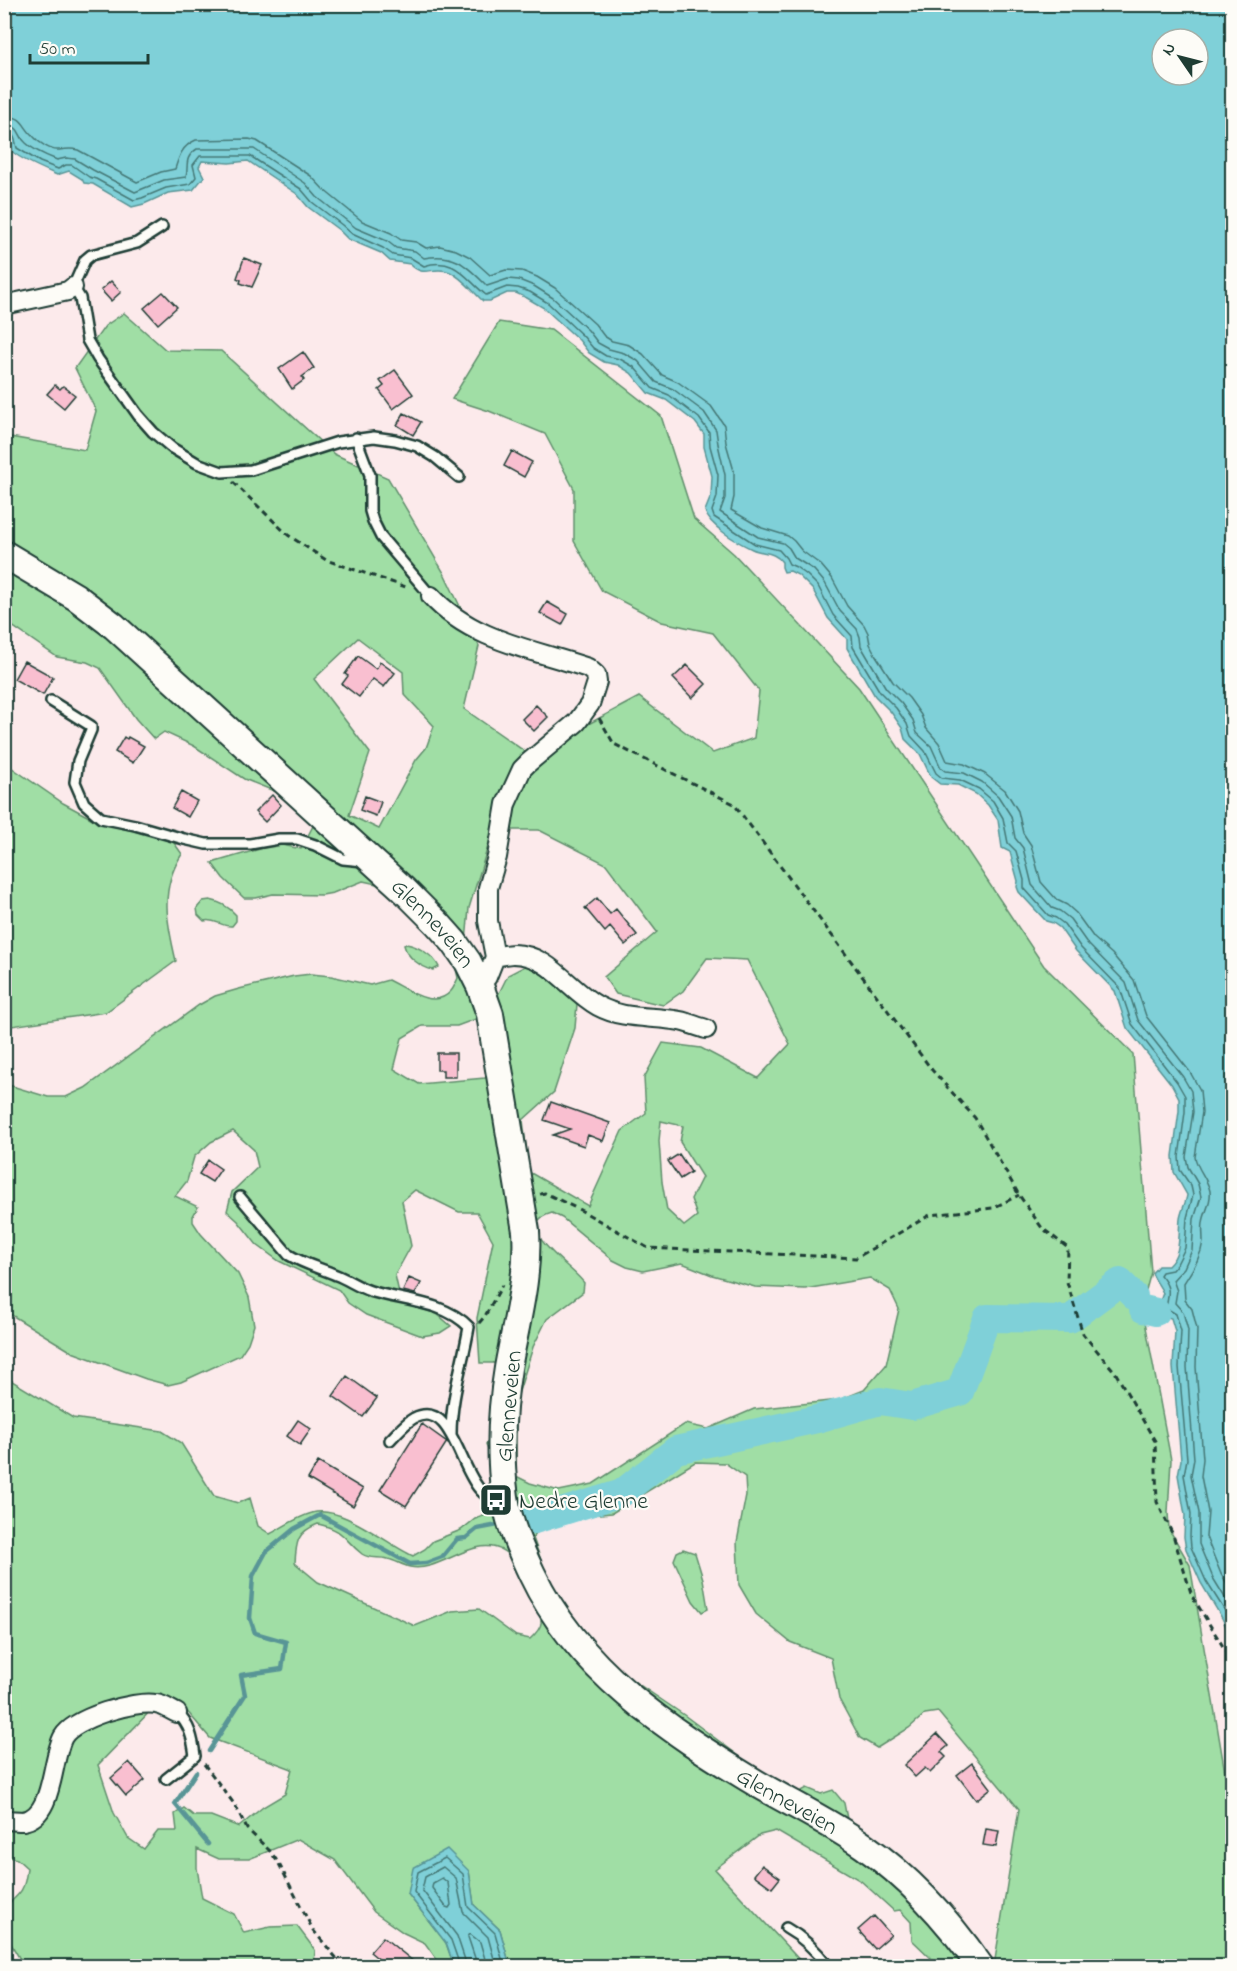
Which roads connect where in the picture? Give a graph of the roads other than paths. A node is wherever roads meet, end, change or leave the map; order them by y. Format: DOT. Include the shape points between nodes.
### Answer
graph roads {
  1 [pos="162,227"];
  2 [pos="74,287"];
  3 [pos="4,305"];
  4 [pos="356,438"];
  5 [pos="459,477"];
  6 [pos="4,554"];
  7 [pos="431,596"];
  8 [pos="51,701"];
  9 [pos="368,857"];
  10 [pos="495,957"];
  11 [pos="480,986"];
  12 [pos="706,1029"];
  13 [pos="240,1197"];
  14 [pos="451,1434"];
  15 [pos="390,1440"];
  16 [pos="505,1499"];
  17 [pos="177,1713"];
  18 [pos="166,1779"];
  19 [pos="4,1820"];
  20 [pos="786,1928"];
  21 [pos="828,1966"];
  22 [pos="980,1966"];
  1 -- 2 [label="lane" via="137,243 91,255"];
  2 -- 3 [label="street"];
  2 -- 4 [label="lane" via="92,351 153,432 197,464 222,472 243,471"];
  4 -- 5 [label="lane" via="384,437 417,447"];
  4 -- 7 [label="lane" via="370,476 373,521 381,537"];
  6 -- 9 [label="main road, Glenneveien" via="76,597 114,626"];
  7 -- 10 [label="street" via="452,615 489,636 593,671 597,682 590,704 577,722 528,763 508,798 488,888 488,921"];
  8 -- 9 [label="lane" via="91,726 75,782 84,803 101,818 206,844 297,839 343,858 363,862"];
  9 -- 11 [label="main road, Glenneveien" via="438,924 459,949"];
  10 -- 11 [label="street"];
  10 -- 12 [label="street" via="532,957 609,1011 676,1020"];
  11 -- 16 [label="main road, Glenneveien" via="495,1038 527,1249 502,1419"];
  13 -- 14 [label="lane" via="289,1255 371,1291 444,1311 469,1327 455,1390"];
  14 -- 15 [label="lane" via="434,1418 421,1416 408,1422"];
  14 -- 16 [label="lane" via="478,1488 492,1499"];
  16 -- 22 [label="main road, Glenneveien" via="520,1549 537,1586 572,1640 617,1687 675,1730 838,1829 888,1865 935,1910"];
  17 -- 18 [label="lane" via="191,1734 195,1756"];
  17 -- 19 [label="street" via="142,1703 75,1725 63,1736 48,1794 36,1815 25,1821"];
  20 -- 21 [label="lane" via="801,1936"];
}
